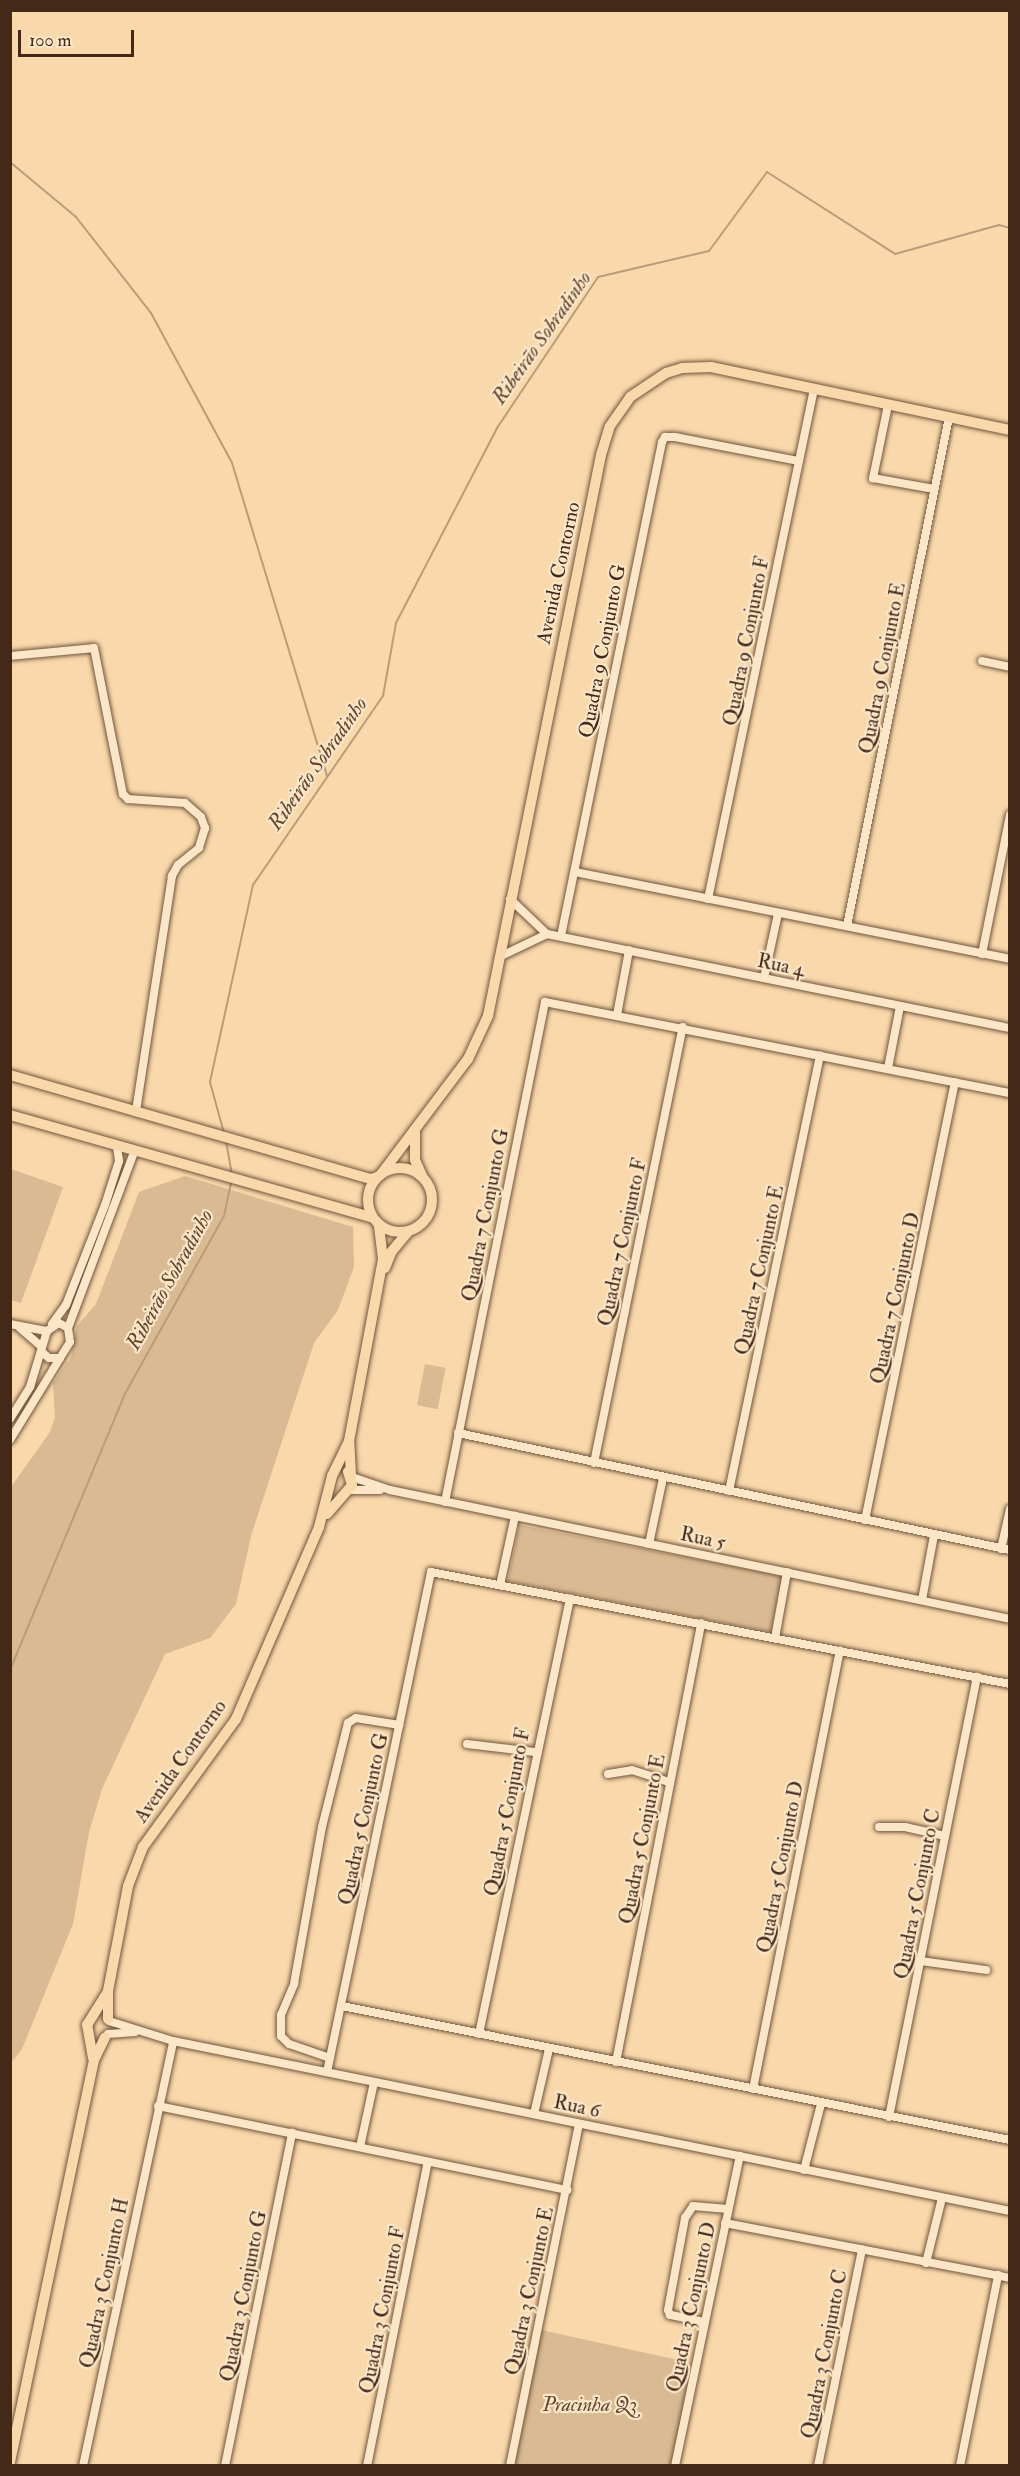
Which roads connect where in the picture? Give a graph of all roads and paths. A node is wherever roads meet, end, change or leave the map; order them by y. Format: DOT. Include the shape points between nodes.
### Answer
graph roads {
  1 [pos="814,389"];
  2 [pos="888,405"];
  3 [pos="949,417"];
  4 [pos="1010,430"];
  5 [pos="798,461"];
  6 [pos="934,489"];
  7 [pos="10,656"];
  8 [pos="982,661"];
  9 [pos="1010,667"];
  10 [pos="1010,814"];
  11 [pos="575,872"];
  12 [pos="509,898"];
  13 [pos="708,899"];
  14 [pos="778,914"];
  15 [pos="847,926"];
  16 [pos="546,934"];
  17 [pos="561,936"];
  18 [pos="629,951"];
  19 [pos="982,954"];
  20 [pos="499,957"];
  21 [pos="1010,959"];
  22 [pos="764,978"];
  23 [pos="900,1006"];
  24 [pos="617,1015"];
  25 [pos="683,1027"];
  26 [pos="1010,1028"];
  27 [pos="819,1055"];
  28 [pos="888,1068"];
  29 [pos="10,1076"];
  30 [pos="955,1082"];
  31 [pos="1010,1093"];
  32 [pos="136,1112"];
  33 [pos="10,1115"];
  34 [pos="415,1130"];
  35 [pos="117,1147"];
  36 [pos="134,1152"];
  37 [pos="380,1175"];
  38 [pos="423,1178"];
  39 [pos="376,1222"];
  40 [pos="410,1231"];
  41 [pos="379,1285"];
  42 [pos="10,1324"];
  43 [pos="49,1327"];
  44 [pos="20,1328"];
  45 [pos="68,1328"];
  46 [pos="43,1350"];
  47 [pos="60,1358"];
  48 [pos="10,1419"];
  49 [pos="458,1433"];
  50 [pos="10,1440"];
  51 [pos="349,1441"];
  52 [pos="594,1463"];
  53 [pos="351,1476"];
  54 [pos="663,1478"];
  55 [pos="333,1479"];
  56 [pos="347,1490"];
  57 [pos="390,1490"];
  58 [pos="729,1491"];
  59 [pos="445,1502"];
  60 [pos="1010,1509"];
  61 [pos="515,1516"];
  62 [pos="865,1520"];
  63 [pos="319,1527"];
  64 [pos="934,1534"];
  65 [pos="649,1544"];
  66 [pos="1005,1549"];
  67 [pos="787,1572"];
  68 [pos="500,1585"];
  69 [pos="570,1598"];
  70 [pos="922,1600"];
  71 [pos="1010,1618"];
  72 [pos="701,1623"];
  73 [pos="775,1638"];
  74 [pos="840,1651"];
  75 [pos="977,1677"];
  76 [pos="1010,1684"];
  77 [pos="399,1725"];
  78 [pos="467,1744"];
  79 [pos="535,1752"];
  80 [pos="608,1774"];
  81 [pos="670,1782"];
  82 [pos="879,1827"];
  83 [pos="945,1836"];
  84 [pos="921,1961"];
  85 [pos="986,1970"];
  86 [pos="108,1991"];
  87 [pos="342,2006"];
  88 [pos="94,2016"];
  89 [pos="109,2020"];
  90 [pos="138,2032"];
  91 [pos="480,2034"];
  92 [pos="91,2035"];
  93 [pos="106,2035"];
  94 [pos="173,2041"];
  95 [pos="549,2049"];
  96 [pos="330,2058"];
  97 [pos="94,2060"];
  98 [pos="616,2062"];
  99 [pos="327,2072"];
  100 [pos="374,2082"];
  101 [pos="753,2089"];
  102 [pos="821,2104"];
  103 [pos="158,2106"];
  104 [pos="534,2114"];
  105 [pos="889,2117"];
  106 [pos="579,2124"];
  107 [pos="292,2133"];
  108 [pos="1010,2140"];
  109 [pos="360,2147"];
  110 [pos="740,2156"];
  111 [pos="428,2162"];
  112 [pos="804,2169"];
  113 [pos="567,2190"];
  114 [pos="942,2198"];
  115 [pos="728,2209"];
  116 [pos="1010,2211"];
  117 [pos="725,2223"];
  118 [pos="862,2249"];
  119 [pos="926,2263"];
  120 [pos="998,2275"];
  121 [pos="1010,2278"];
  122 [pos="704,2322"];
  123 [pos="10,2462"];
  124 [pos="83,2466"];
  125 [pos="225,2466"];
  126 [pos="367,2466"];
  127 [pos="510,2466"];
  128 [pos="675,2466"];
  129 [pos="818,2466"];
  130 [pos="960,2466"];
  1 -- 2 [label="main road, Avenida Contorno"];
  1 -- 5 [label="street, Quadra 9 Conjunto F"];
  1 -- 12 [label="main road, Avenida Contorno" via="711,367 682,368 651,380 630,397 615,417 601,455"];
  2 -- 3 [label="main road, Avenida Contorno"];
  2 -- 6 [label="street" via="873,478"];
  3 -- 4 [label="main road, Avenida Contorno"];
  3 -- 6 [label="street, Quadra 9 Conjunto E"];
  5 -- 11 [label="street, Quadra 9 Conjunto G" via="664,437"];
  5 -- 13 [label="street, Quadra 9 Conjunto F"];
  6 -- 15 [label="street, Quadra 9 Conjunto E"];
  7 -- 32 [label="street" via="94,648 99,653 123,794 128,798 185,803 201,817 205,828 199,848 178,865 172,876"];
  8 -- 9 [label="street"];
  10 -- 19 [label="street"];
  11 -- 13 [label="street"];
  11 -- 17 [label="street, Quadra 9 Conjunto G"];
  12 -- 16 [label="street"];
  12 -- 20 [label="main road, Avenida Contorno"];
  13 -- 14 [label="street"];
  14 -- 15 [label="street"];
  14 -- 22 [label="street"];
  15 -- 19 [label="street"];
  16 -- 17 [label="street, Rua 4"];
  16 -- 20 [label="street"];
  17 -- 18 [label="street, Rua 4"];
  18 -- 22 [label="street, Rua 4"];
  18 -- 24 [label="street"];
  19 -- 21 [label="street"];
  20 -- 34 [label="main road, Avenida Contorno" via="488,1016 478,1040"];
  22 -- 23 [label="street, Rua 4"];
  23 -- 26 [label="street, Rua 4"];
  23 -- 28 [label="street"];
  24 -- 25 [label="street"];
  24 -- 49 [label="street, Quadra 7 Conjunto G" via="550,1001 544,1004"];
  25 -- 27 [label="street"];
  25 -- 52 [label="street, Quadra 7 Conjunto F"];
  27 -- 28 [label="street"];
  27 -- 58 [label="street, Quadra 7 Conjunto E"];
  28 -- 30 [label="street"];
  29 -- 32 [label="main road"];
  30 -- 31 [label="street"];
  30 -- 62 [label="street, Quadra 7 Conjunto D"];
  32 -- 37 [label="main road" via="371,1179"];
  33 -- 35 [label="main road"];
  34 -- 37 [label="main road, Avenida Contorno"];
  34 -- 38 [label="main road" via="415,1160"];
  35 -- 36 [label="main road"];
  35 -- 43 [label="street" via="118,1161 105,1205 66,1305"];
  36 -- 39 [label="main road"];
  36 -- 45 [label="street"];
  37 -- 38 [label="main road" via="404,1168"];
  37 -- 39 [label="main road" via="368,1193"];
  38 -- 40 [label="main road" via="429,1187 431,1208 427,1218"];
  39 -- 40 [label="main road" via="388,1231"];
  39 -- 41 [label="main road, Avenida Contorno" via="383,1247"];
  40 -- 41 [label="main road, Avenida Contorno" via="392,1251"];
  41 -- 51 [label="main road, Avenida Contorno"];
  42 -- 44 [label="street"];
  43 -- 44 [label="street"];
  43 -- 45 [label="street"];
  43 -- 46 [label="street"];
  44 -- 46 [label="street"];
  45 -- 47 [label="street" via="70,1342"];
  46 -- 47 [label="street"];
  46 -- 48 [label="street" via="30,1387"];
  47 -- 50 [label="street"];
  49 -- 52 [label="street"];
  49 -- 59 [label="street, Quadra 7 Conjunto G"];
  51 -- 53 [label="main road, Avenida Contorno"];
  51 -- 55 [label="main road, Avenida Contorno"];
  52 -- 54 [label="street"];
  53 -- 55 [label="main road" via="341,1471"];
  53 -- 56 [label="main road, Avenida Contorno"];
  53 -- 57 [label="street, Rua 5"];
  54 -- 58 [label="street"];
  54 -- 65 [label="street"];
  55 -- 56 [label="main road" via="336,1490"];
  55 -- 63 [label="main road, Avenida Contorno"];
  56 -- 57 [label="street, Rua 5"];
  56 -- 63 [label="main road, Avenida Contorno"];
  57 -- 59 [label="street, Rua 5"];
  58 -- 62 [label="street"];
  59 -- 61 [label="street, Rua 5"];
  60 -- 66 [label="street"];
  61 -- 65 [label="street, Rua 5"];
  61 -- 68 [label="street"];
  62 -- 64 [label="street"];
  63 -- 86 [label="main road, Avenida Contorno" via="236,1719 143,1847 128,1886"];
  64 -- 66 [label="street"];
  64 -- 70 [label="street"];
  65 -- 67 [label="street, Rua 5"];
  67 -- 70 [label="street, Rua 5"];
  67 -- 73 [label="street"];
  68 -- 69 [label="street"];
  68 -- 77 [label="street, Quadra 5 Conjunto G" via="431,1572"];
  69 -- 72 [label="street"];
  69 -- 79 [label="street, Quadra 5 Conjunto F"];
  70 -- 71 [label="street, Rua 5"];
  72 -- 73 [label="street"];
  72 -- 81 [label="street, Quadra 5 Conjunto E"];
  73 -- 74 [label="street"];
  74 -- 75 [label="street"];
  74 -- 101 [label="street, Quadra 5 Conjunto D"];
  75 -- 76 [label="street"];
  75 -- 83 [label="street, Quadra 5 Conjunto C"];
  77 -- 87 [label="street, Quadra 5 Conjunto G"];
  77 -- 96 [label="street" via="356,1718 348,1723 322,1827 294,1984 281,2015 281,2036 289,2044"];
  78 -- 79 [label="street"];
  79 -- 91 [label="street, Quadra 5 Conjunto F"];
  80 -- 81 [label="street" via="632,1770"];
  81 -- 98 [label="street, Quadra 5 Conjunto E"];
  82 -- 83 [label="street" via="905,1827"];
  83 -- 84 [label="street, Quadra 5 Conjunto C"];
  84 -- 85 [label="street"];
  84 -- 105 [label="street, Quadra 5 Conjunto C"];
  86 -- 88 [label="main road, Avenida Contorno"];
  86 -- 89 [label="main road, Avenida Contorno"];
  87 -- 91 [label="street"];
  87 -- 96 [label="street, Quadra 5 Conjunto G"];
  88 -- 89 [label="main road"];
  88 -- 92 [label="main road" via="87,2025"];
  89 -- 90 [label="street, Rua 6"];
  89 -- 93 [label="main road, Avenida Contorno"];
  90 -- 93 [label="street, Rua 6"];
  90 -- 94 [label="street, Rua 6"];
  91 -- 95 [label="street"];
  92 -- 93 [label="main road"];
  92 -- 97 [label="main road"];
  93 -- 97 [label="main road"];
  94 -- 99 [label="street, Rua 6"];
  94 -- 103 [label="street, Quadra 3 Conjunto H"];
  95 -- 98 [label="street"];
  95 -- 104 [label="street"];
  96 -- 99 [label="street, Quadra 5 Conjunto G"];
  97 -- 123 [label="main road"];
  98 -- 101 [label="street"];
  99 -- 100 [label="street, Rua 6"];
  100 -- 104 [label="street, Rua 6"];
  100 -- 109 [label="street"];
  101 -- 102 [label="street"];
  102 -- 105 [label="street"];
  102 -- 112 [label="street"];
  103 -- 107 [label="street"];
  103 -- 124 [label="street, Quadra 3 Conjunto H"];
  104 -- 106 [label="street, Rua 6"];
  105 -- 108 [label="street"];
  106 -- 110 [label="street, Rua 6"];
  106 -- 113 [label="street, Quadra 3 Conjunto E"];
  107 -- 109 [label="street"];
  107 -- 125 [label="street, Quadra 3 Conjunto G"];
  109 -- 111 [label="street"];
  110 -- 112 [label="street, Rua 6"];
  110 -- 115 [label="street, Quadra 3 Conjunto D"];
  111 -- 113 [label="street"];
  111 -- 126 [label="street, Quadra 3 Conjunto F"];
  112 -- 114 [label="street, Rua 6"];
  113 -- 127 [label="street, Quadra 3 Conjunto E"];
  114 -- 116 [label="street, Rua 6"];
  114 -- 119 [label="street"];
  115 -- 117 [label="street, Quadra 3 Conjunto D"];
  115 -- 122 [label="street" via="693,2206 685,2218 668,2310 669,2315"];
  117 -- 118 [label="street"];
  117 -- 122 [label="street, Quadra 3 Conjunto D"];
  118 -- 119 [label="street"];
  118 -- 129 [label="street, Quadra 3 Conjunto C"];
  119 -- 120 [label="street"];
  120 -- 121 [label="street"];
  120 -- 130 [label="street"];
  122 -- 128 [label="street, Quadra 3 Conjunto D"];
}
